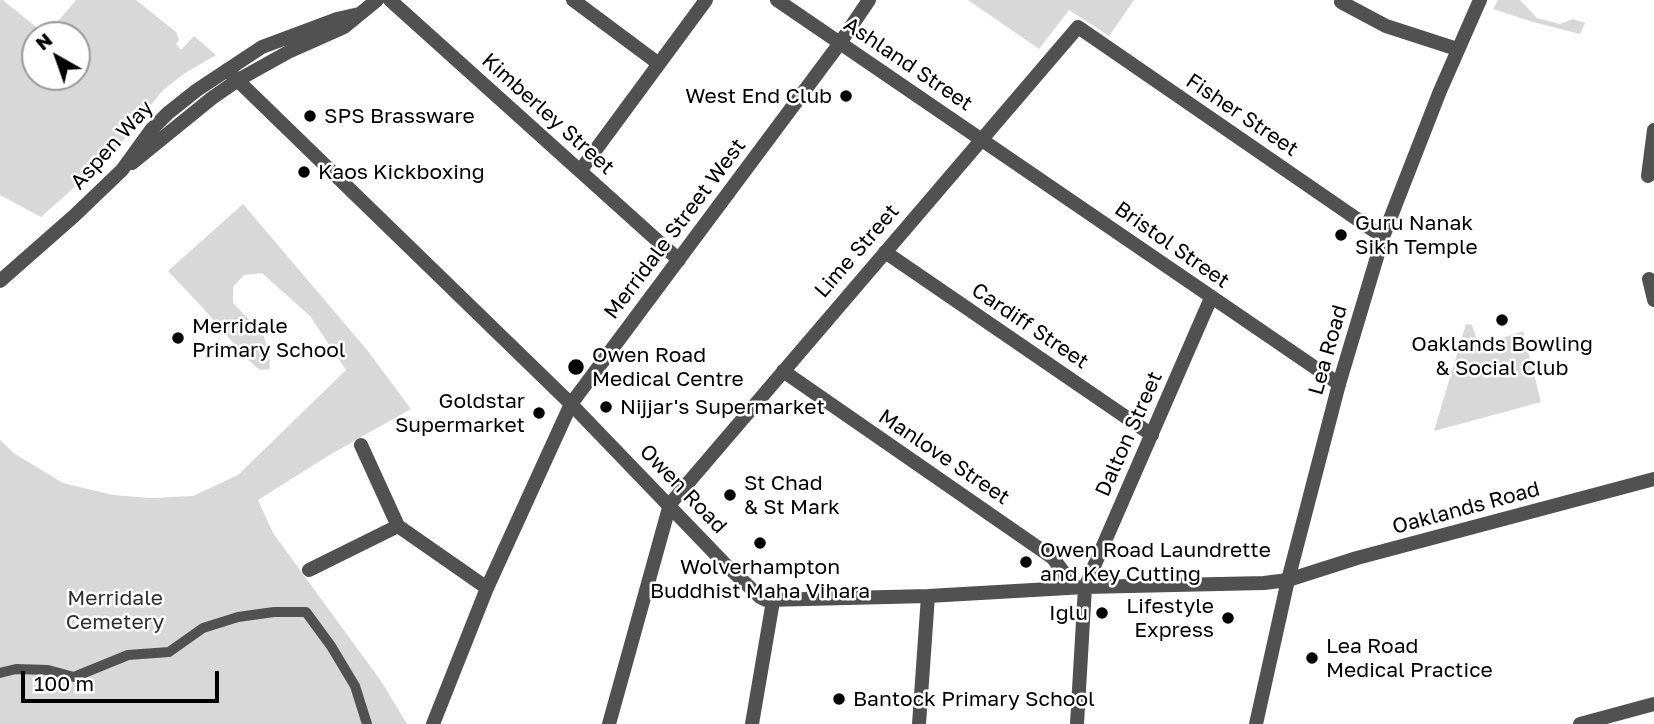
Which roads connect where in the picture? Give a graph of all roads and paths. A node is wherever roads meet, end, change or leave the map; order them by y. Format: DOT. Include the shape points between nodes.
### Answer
graph roads {
  1 [pos="377,0"];
  2 [pos="390,0"];
  3 [pos="573,0"];
  4 [pos="706,0"];
  5 [pos="777,0"];
  6 [pos="869,0"];
  7 [pos="1480,0"];
  8 [pos="1341,2"];
  9 [pos="1078,27"];
  10 [pos="840,43"];
  11 [pos="1457,49"];
  12 [pos="659,64"];
  13 [pos="232,75"];
  14 [pos="1654,130"];
  15 [pos="982,139"];
  16 [pos="580,171"];
  17 [pos="1648,176"];
  18 [pos="1383,237"];
  19 [pos="885,251"];
  20 [pos="679,260"];
  21 [pos="1649,279"];
  22 [pos="0,281"];
  23 [pos="1211,298"];
  24 [pos="1654,300"];
  25 [pos="783,371"];
  26 [pos="1339,384"];
  27 [pos="571,404"];
  28 [pos="1152,435"];
  29 [pos="361,444"];
  30 [pos="1654,479"];
  31 [pos="670,504"];
  32 [pos="398,526"];
  33 [pos="309,570"];
  34 [pos="1288,580"];
  35 [pos="1085,587"];
  36 [pos="487,588"];
  37 [pos="1068,588"];
  38 [pos="929,596"];
  39 [pos="773,601"];
  40 [pos="0,673"];
  41 [pos="1654,704"];
  42 [pos="367,724"];
  43 [pos="433,724"];
  44 [pos="609,724"];
  45 [pos="752,724"];
  46 [pos="919,724"];
  47 [pos="1077,724"];
  48 [pos="1256,724"];
  49 [pos="1580,724"];
  1 -- 13 [label="street, Aspen Way" via="344,27"];
  2 -- 16 [label="street, Kimberley Street"];
  3 -- 12 [label="street"];
  4 -- 12 [label="street"];
  5 -- 10 [label="street, Ashland Street"];
  6 -- 10 [label="street, Merridale Street West"];
  7 -- 11 [label="street, Lea Road"];
  8 -- 11 [label="street" via="1386,26"];
  9 -- 15 [label="street, Lime Street"];
  9 -- 18 [label="street, Fisher Street"];
  10 -- 15 [label="street, Ashland Street"];
  10 -- 20 [label="street, Merridale Street West"];
  11 -- 18 [label="street, Lea Road"];
  12 -- 16 [label="street"];
  13 -- 22 [label="street, Aspen Way"];
  13 -- 27 [label="street, Owen Road"];
  14 -- 17 [label="street"];
  15 -- 19 [label="street, Lime Street"];
  15 -- 23 [label="street, Bristol Street"];
  16 -- 20 [label="street, Kimberley Street"];
  18 -- 26 [label="street, Lea Road"];
  19 -- 25 [label="street, Lime Street"];
  19 -- 28 [label="street, Cardiff Street"];
  20 -- 27 [label="street, Merridale Street West"];
  21 -- 24 [label="street"];
  23 -- 26 [label="street, Bristol Street"];
  23 -- 28 [label="street, Dalton Street"];
  25 -- 31 [label="street, Lime Street"];
  25 -- 37 [label="street, Manlove Street" via="1053,558"];
  26 -- 34 [label="street, Lea Road"];
  27 -- 31 [label="street, Owen Road"];
  27 -- 36 [label="street, Merridale Street West"];
  28 -- 35 [label="street, Dalton Street"];
  29 -- 32 [label="street"];
  30 -- 34 [label="street, Oaklands Road"];
  31 -- 39 [label="street, Owen Road" via="760,597"];
  31 -- 44 [label="street"];
  32 -- 33 [label="street"];
  32 -- 36 [label="street"];
  34 -- 35 [label="street" via="1217,586"];
  34 -- 48 [label="street, Lea Road"];
  35 -- 37 [label="street"];
  35 -- 47 [label="street"];
  36 -- 43 [label="street, Merridale Street West"];
  37 -- 38 [label="street"];
  38 -- 39 [label="street"];
  38 -- 46 [label="street"];
  39 -- 45 [label="street"];
  40 -- 42 [label="street" via="16,668 74,677 128,655 169,652 203,628 238,617 306,612 355,686"];
  41 -- 49 [label="street"];
}
